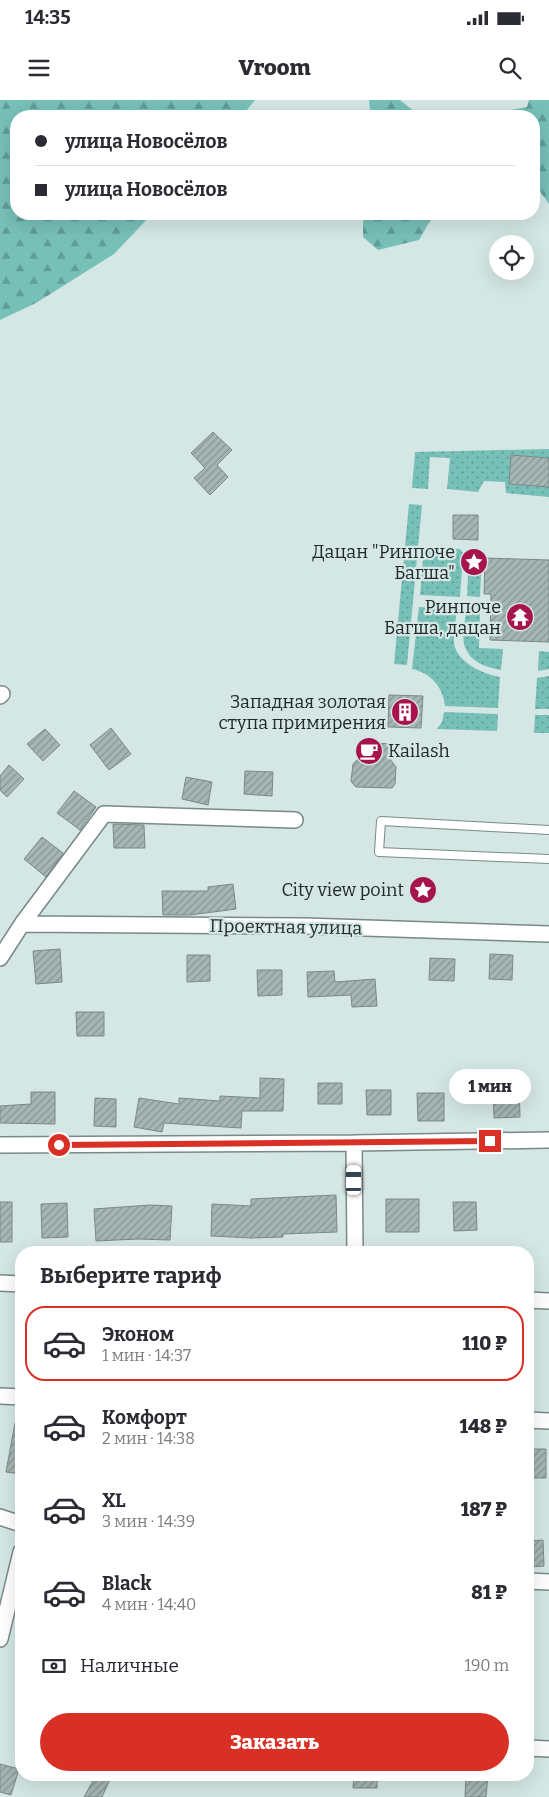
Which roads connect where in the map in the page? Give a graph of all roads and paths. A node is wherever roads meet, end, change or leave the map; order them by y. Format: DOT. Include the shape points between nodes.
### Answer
graph roads {
  1 [pos="295,820"];
  2 [pos="549,830"];
  3 [pos="549,859"];
  4 [pos="22,924"];
  5 [pos="549,934"];
  6 [pos="0,958"];
  7 [pos="549,1140"];
  8 [pos="354,1143"];
  9 [pos="0,1145"];
  10 [pos="354,1246"];
  11 [pos="0,1283"];
  12 [pos="15,1284"];
  13 [pos="534,1300"];
  14 [pos="549,1301"];
  15 [pos="0,1396"];
  16 [pos="15,1397"];
  17 [pos="534,1420"];
  18 [pos="549,1421"];
  19 [pos="0,1517"];
  20 [pos="15,1522"];
  21 [pos="15,1577"];
  22 [pos="534,1581"];
  23 [pos="549,1582"];
  24 [pos="0,1639"];
  25 [pos="534,1748"];
  26 [pos="549,1749"];
  1 -- 4 [label="street" via="104,814"];
  2 -- 3 [label="lane" via="381,822 379,852"];
  4 -- 5 [label="street, Проектная улица" via="305,926"];
  4 -- 6 [label="street"];
  7 -- 8 [label="street"];
  8 -- 9 [label="street"];
  8 -- 10 [label="street"];
  11 -- 12 [label="street"];
  13 -- 14 [label="street"];
  15 -- 16 [label="street"];
  17 -- 18 [label="street"];
  19 -- 20 [label="street"];
  21 -- 24 [label="street"];
  22 -- 23 [label="street"];
  25 -- 26 [label="street"];
}
